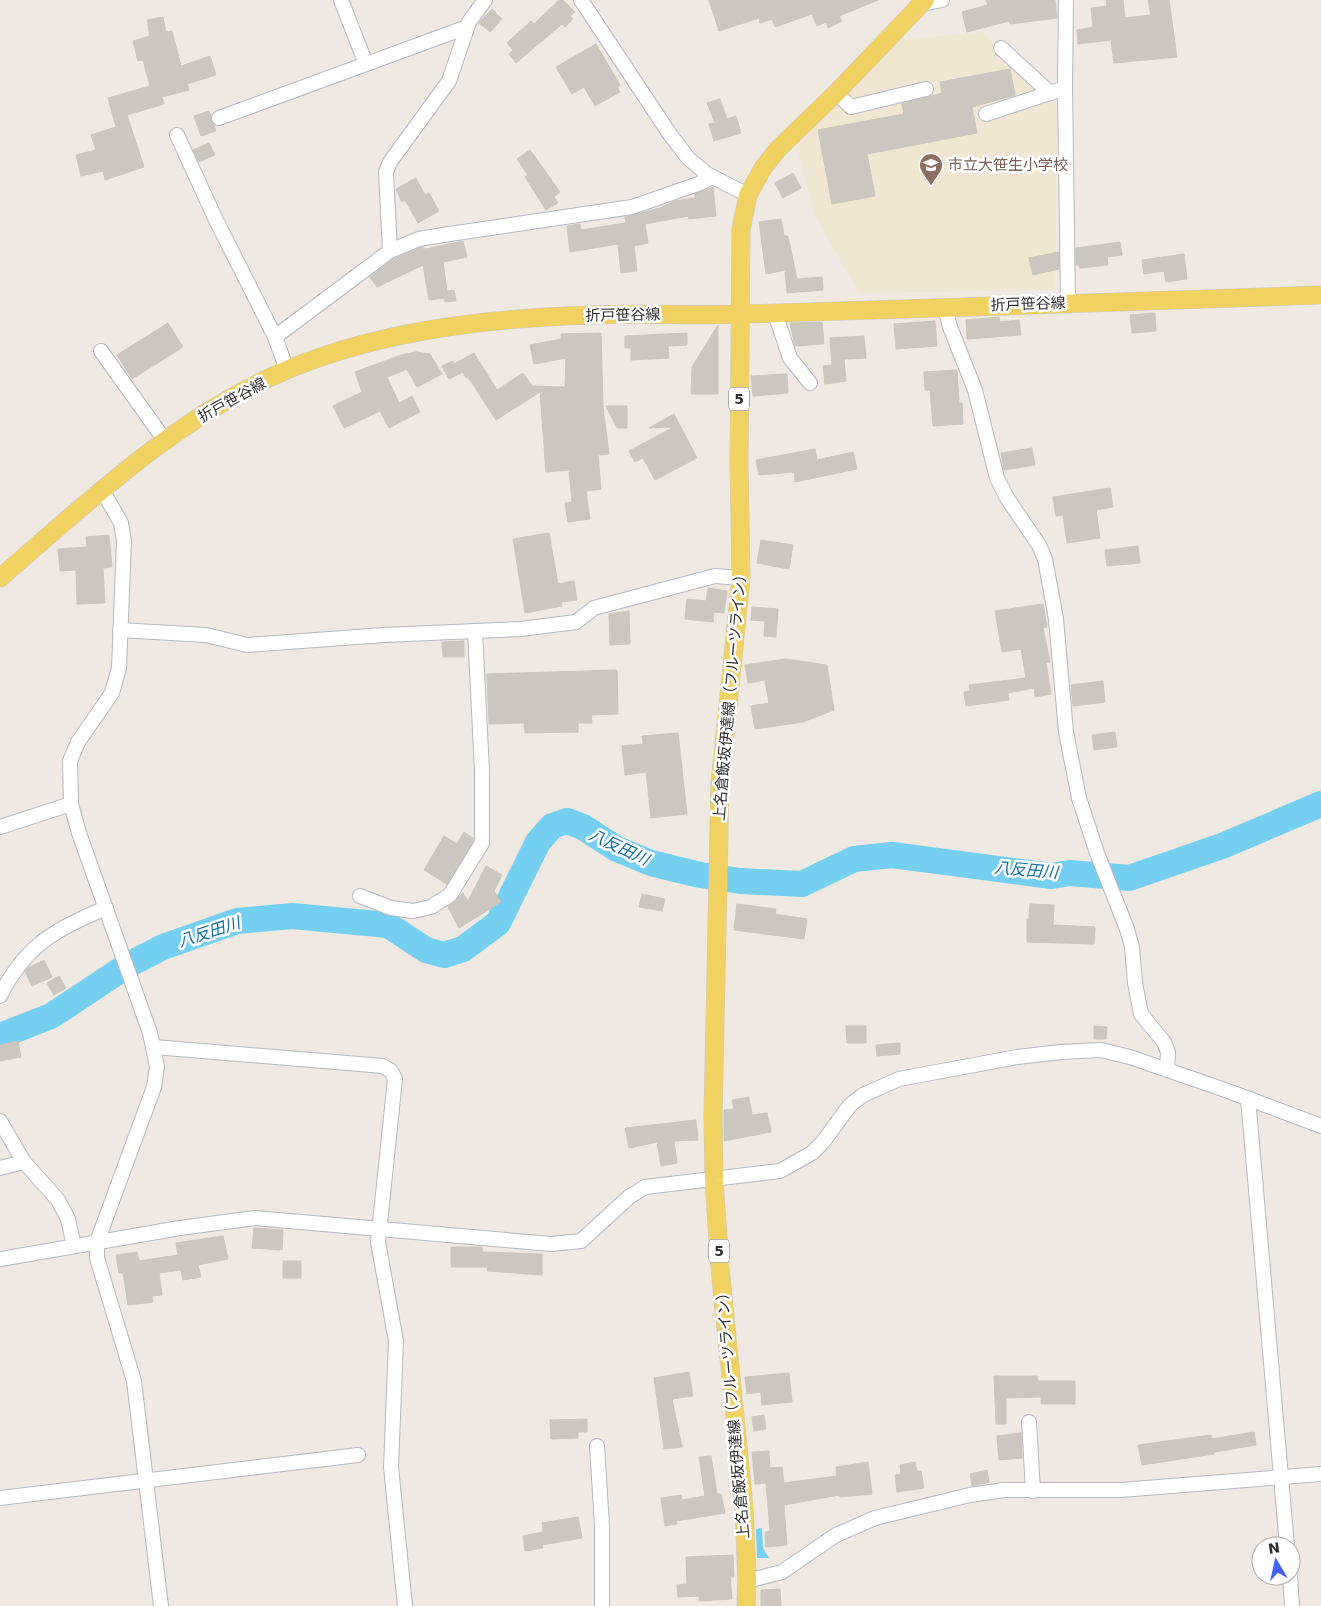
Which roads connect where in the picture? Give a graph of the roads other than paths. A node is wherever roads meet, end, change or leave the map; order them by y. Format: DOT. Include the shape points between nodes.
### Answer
graph roads {
  1 [pos="341,0"];
  2 [pos="485,0"];
  3 [pos="581,0"];
  4 [pos="942,0"];
  5 [pos="1066,0"];
  6 [pos="924,2"];
  7 [pos="467,27"];
  8 [pos="1001,48"];
  9 [pos="366,64"];
  10 [pos="1065,88"];
  11 [pos="926,89"];
  12 [pos="836,93"];
  13 [pos="1050,93"];
  14 [pos="986,114"];
  15 [pos="219,118"];
  16 [pos="177,134"];
  17 [pos="713,177"];
  18 [pos="748,195"];
  19 [pos="390,251"];
  20 [pos="1321,294"];
  21 [pos="1068,302"];
  22 [pos="945,307"];
  23 [pos="775,313"];
  24 [pos="740,314"];
  25 [pos="275,337"];
  26 [pos="101,351"];
  27 [pos="288,370"];
  28 [pos="810,383"];
  29 [pos="166,442"];
  30 [pos="102,490"];
  31 [pos="0,578"];
  32 [pos="741,578"];
  33 [pos="120,630"];
  34 [pos="475,631"];
  35 [pos="71,804"];
  36 [pos="0,827"];
  37 [pos="360,896"];
  38 [pos="106,908"];
  39 [pos="0,996"];
  40 [pos="154,1047"];
  41 [pos="1167,1070"];
  42 [pos="1248,1098"];
  43 [pos="0,1121"];
  44 [pos="1321,1126"];
  45 [pos="24,1162"];
  46 [pos="0,1168"];
  47 [pos="714,1180"];
  48 [pos="378,1228"];
  49 [pos="96,1242"];
  50 [pos="74,1246"];
  51 [pos="0,1259"];
  52 [pos="1029,1422"];
  53 [pos="597,1446"];
  54 [pos="358,1455"];
  55 [pos="1321,1474"];
  56 [pos="1281,1476"];
  57 [pos="147,1482"];
  58 [pos="1033,1491"];
  59 [pos="0,1498"];
  60 [pos="1286,1536"];
  61 [pos="748,1581"];
  62 [pos="1291,1586"];
  63 [pos="161,1606"];
  64 [pos="405,1606"];
  65 [pos="602,1606"];
  66 [pos="746,1606"];
  67 [pos="1292,1606"];
  1 -- 9 [label="street"];
  2 -- 7 [label="street"];
  3 -- 17 [label="street" via="668,133 688,158"];
  4 -- 6 [label="street"];
  5 -- 10 [label="street"];
  6 -- 12 [label="main road, 上名倉飯坂伊達線（フルーツライン） / 5"];
  7 -- 9 [label="street"];
  7 -- 19 [label="street" via="449,80 386,172"];
  8 -- 13 [label="street"];
  9 -- 15 [label="street"];
  10 -- 13 [label="street"];
  10 -- 21 [label="street"];
  11 -- 12 [label="street" via="851,107"];
  12 -- 18 [label="main road, 上名倉飯坂伊達線（フルーツライン） / 5" via="777,150"];
  13 -- 14 [label="street"];
  16 -- 25 [label="street"];
  17 -- 18 [label="street"];
  17 -- 19 [label="street" via="632,206 443,234"];
  18 -- 24 [label="main road, 上名倉飯坂伊達線（フルーツライン） / 5" via="741,229"];
  19 -- 25 [label="street"];
  20 -- 21 [label="main road, 折戸笹谷線"];
  21 -- 22 [label="main road, 折戸笹谷線"];
  22 -- 23 [label="main road, 折戸笹谷線"];
  22 -- 41 [label="street" via="975,390 997,478 1045,559 1056,620 1066,732 1079,798 1128,930 1141,1014 1155,1029 1168,1052"];
  23 -- 24 [label="main road, 折戸笹谷線"];
  23 -- 28 [label="street" via="790,358"];
  24 -- 27 [label="main road, 折戸笹谷線" via="591,315 465,326 364,344"];
  24 -- 32 [label="main road, 上名倉飯坂伊達線（フルーツライン） / 5"];
  25 -- 27 [label="street"];
  26 -- 29 [label="street"];
  27 -- 29 [label="main road, 折戸笹谷線" via="200,418"];
  29 -- 30 [label="main road, 折戸笹谷線"];
  30 -- 31 [label="main road, 折戸笹谷線"];
  30 -- 33 [label="street" via="121,523 124,541"];
  32 -- 34 [label="street" via="714,576 659,590 594,608 576,622"];
  32 -- 47 [label="main road, 上名倉飯坂伊達線（フルーツライン） / 5" via="720,784"];
  33 -- 34 [label="street" via="206,635 247,645"];
  33 -- 35 [label="street" via="119,668 112,693 78,742 70,761"];
  34 -- 37 [label="street" via="482,843 450,895 431,907 413,911 391,908"];
  35 -- 36 [label="street"];
  35 -- 38 [label="street"];
  38 -- 39 [label="street" via="69,923 37,945 20,962"];
  38 -- 40 [label="street"];
  40 -- 48 [label="street" via="383,1066 391,1071 396,1087"];
  40 -- 49 [label="street" via="157,1067 154,1086"];
  41 -- 42 [label="street"];
  41 -- 47 [label="street" via="1101,1050 1017,1058 898,1079 871,1090 850,1105 823,1142 800,1162 780,1172"];
  42 -- 44 [label="street"];
  42 -- 56 [label="street"];
  43 -- 45 [label="street"];
  45 -- 46 [label="street"];
  45 -- 50 [label="street" via="58,1200 68,1219"];
  47 -- 48 [label="street" via="645,1187 609,1214 586,1237 574,1243 552,1244"];
  47 -- 61 [label="main road, 上名倉飯坂伊達線（フルーツライン） / 5"];
  48 -- 49 [label="street" via="255,1218"];
  48 -- 64 [label="street" via="396,1341 391,1467"];
  49 -- 50 [label="street"];
  49 -- 57 [label="street" via="97,1258 134,1380"];
  50 -- 51 [label="street"];
  52 -- 58 [label="street"];
  53 -- 65 [label="street" via="602,1525"];
  54 -- 57 [label="street"];
  55 -- 56 [label="street"];
  56 -- 58 [label="street" via="1121,1490"];
  56 -- 60 [label="street"];
  57 -- 59 [label="street"];
  57 -- 63 [label="street"];
  58 -- 61 [label="street" via="1004,1490 970,1495 875,1518 836,1535 782,1572"];
  61 -- 66 [label="main road, 上名倉飯坂伊達線（フルーツライン） / 5"];
  62 -- 67 [label="street"];
}
